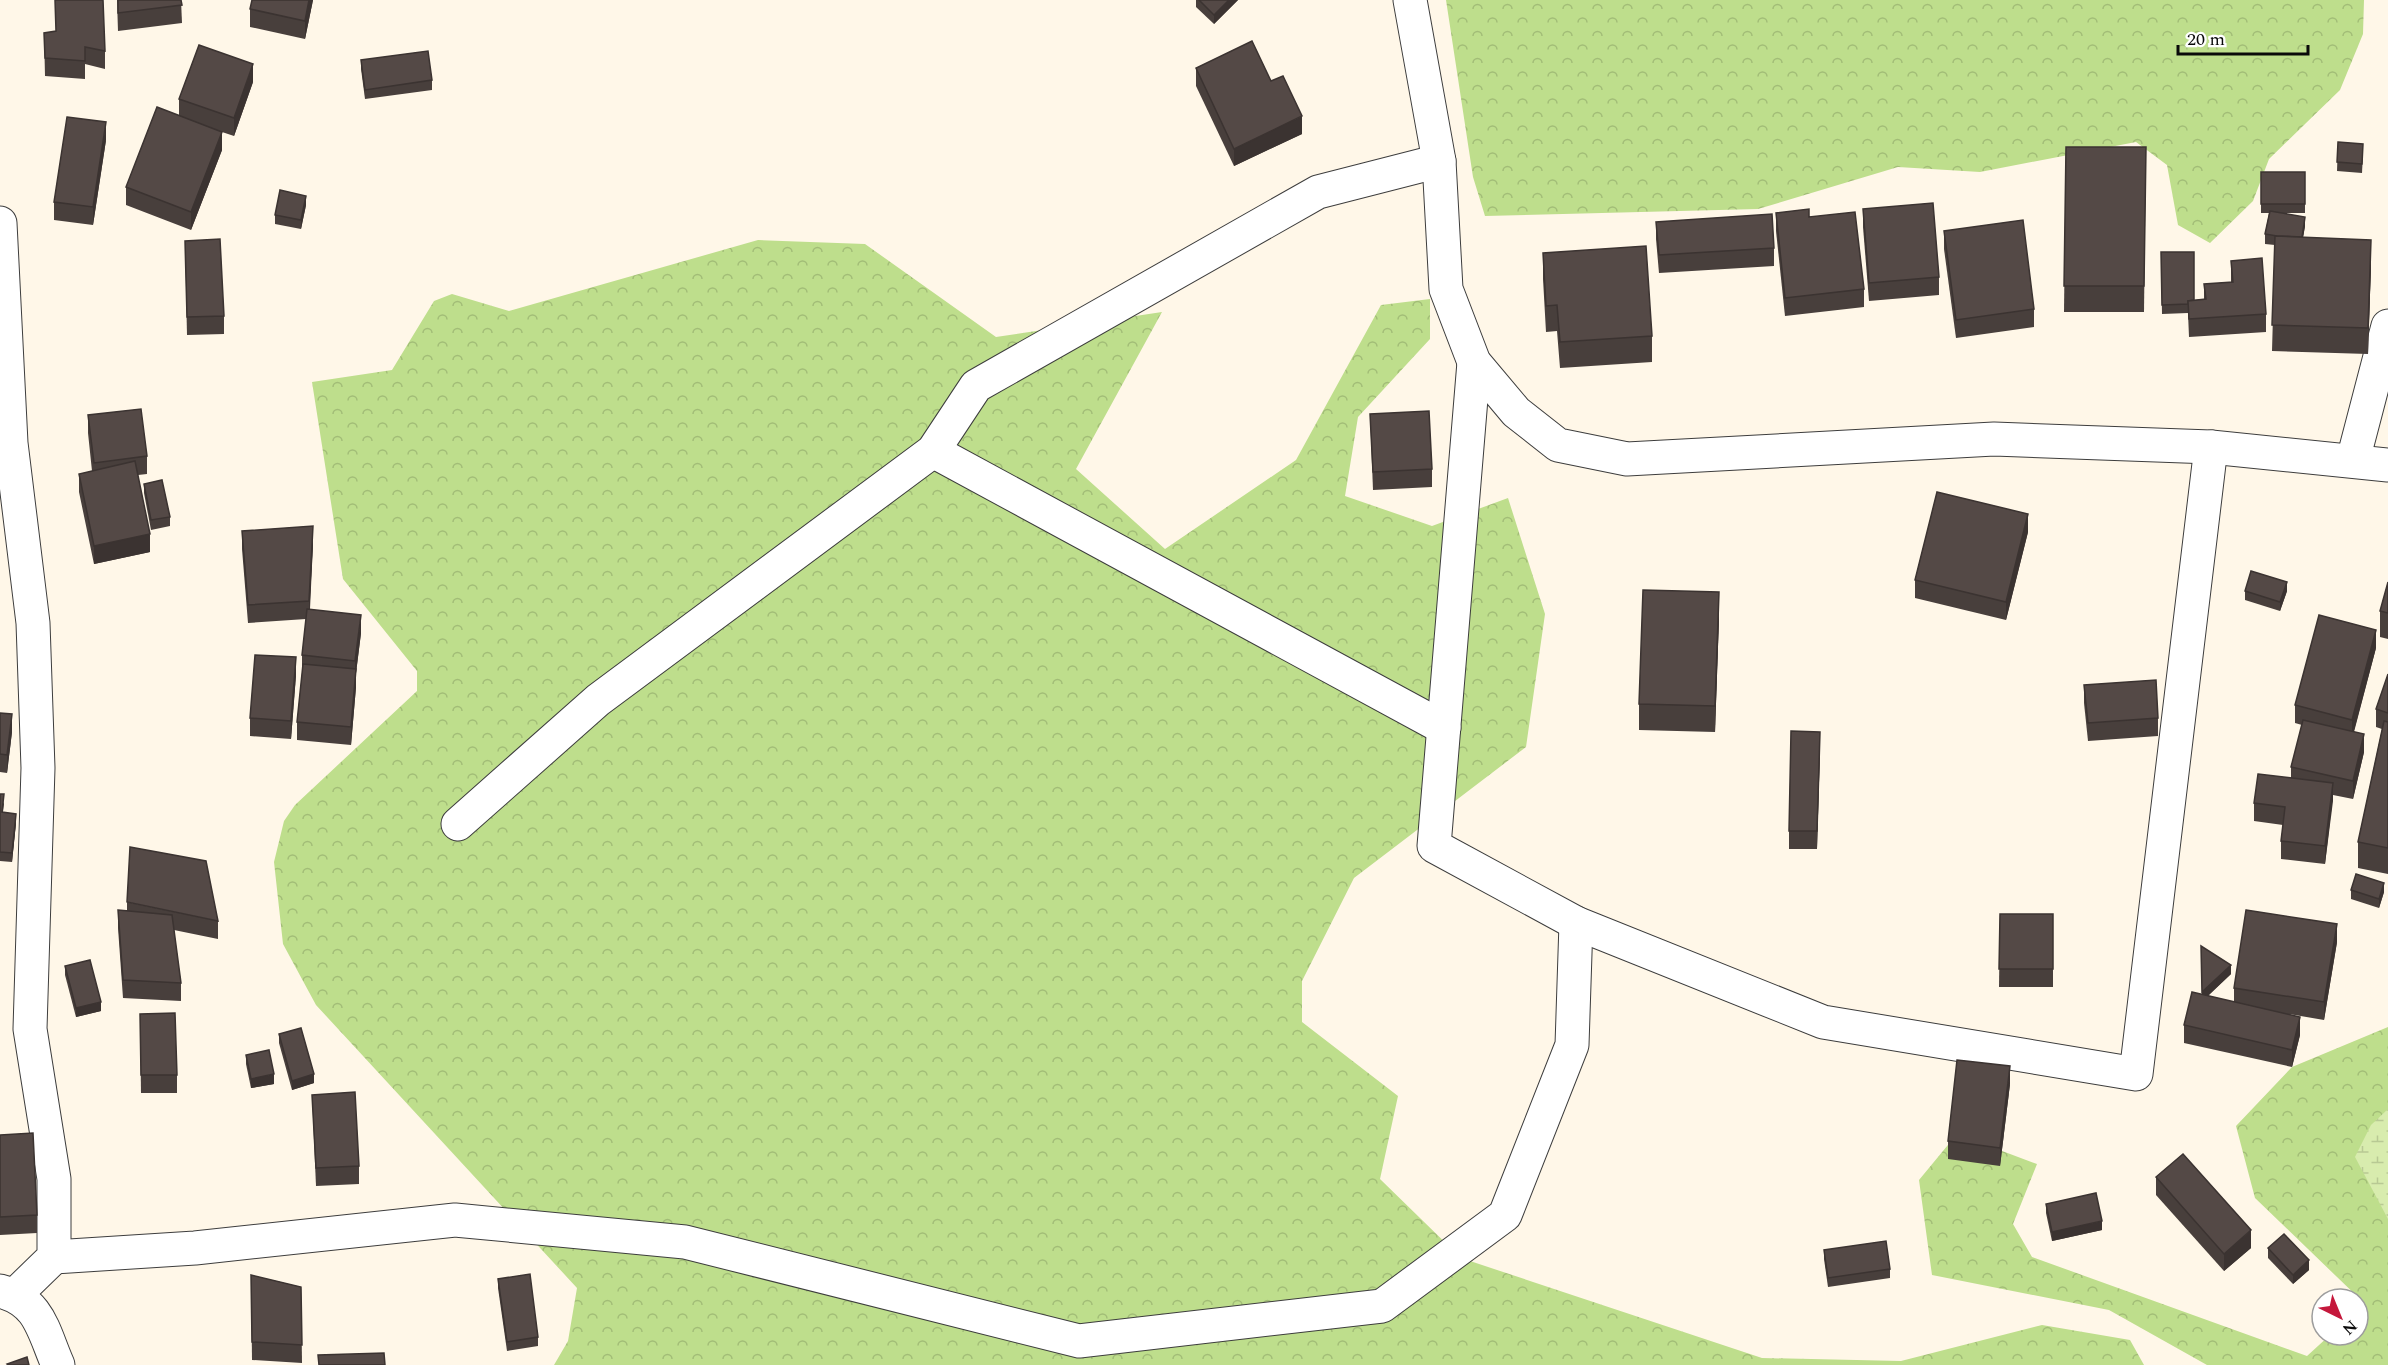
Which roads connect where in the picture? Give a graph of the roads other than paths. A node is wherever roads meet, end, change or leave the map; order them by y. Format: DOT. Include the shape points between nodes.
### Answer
graph roads {
  1 [pos="1410,0"];
  2 [pos="1439,161"];
  3 [pos="0,223"];
  4 [pos="2388,326"];
  5 [pos="1474,362"];
  6 [pos="2211,447"];
  7 [pos="933,451"];
  8 [pos="2353,460"];
  9 [pos="2388,465"];
  10 [pos="1444,728"];
  11 [pos="458,824"];
  12 [pos="1576,923"];
  13 [pos="54,1257"];
  14 [pos="8,1293"];
  15 [pos="58,1365"];
  1 -- 2 [label="street"];
  2 -- 5 [label="street" via="1446,289"];
  2 -- 7 [label="street" via="1318,192 976,386"];
  3 -- 13 [label="street" via="11,443 33,623 38,768 30,1029 54,1179"];
  4 -- 8 [label="street"];
  5 -- 6 [label="street" via="1516,412 1558,445 1627,459 1994,439"];
  5 -- 10 [label="street"];
  6 -- 8 [label="street"];
  6 -- 12 [label="street" via="2136,1074 1823,1022"];
  7 -- 10 [label="street"];
  7 -- 11 [label="street" via="598,700"];
  8 -- 9 [label="street"];
  10 -- 12 [label="street" via="1434,846"];
  12 -- 13 [label="street" via="1572,1045 1505,1215 1383,1306 1079,1341 685,1242 455,1220 195,1248"];
  13 -- 14 [label="street"];
  14 -- 15 [label="street" via="33,1309"];
}
